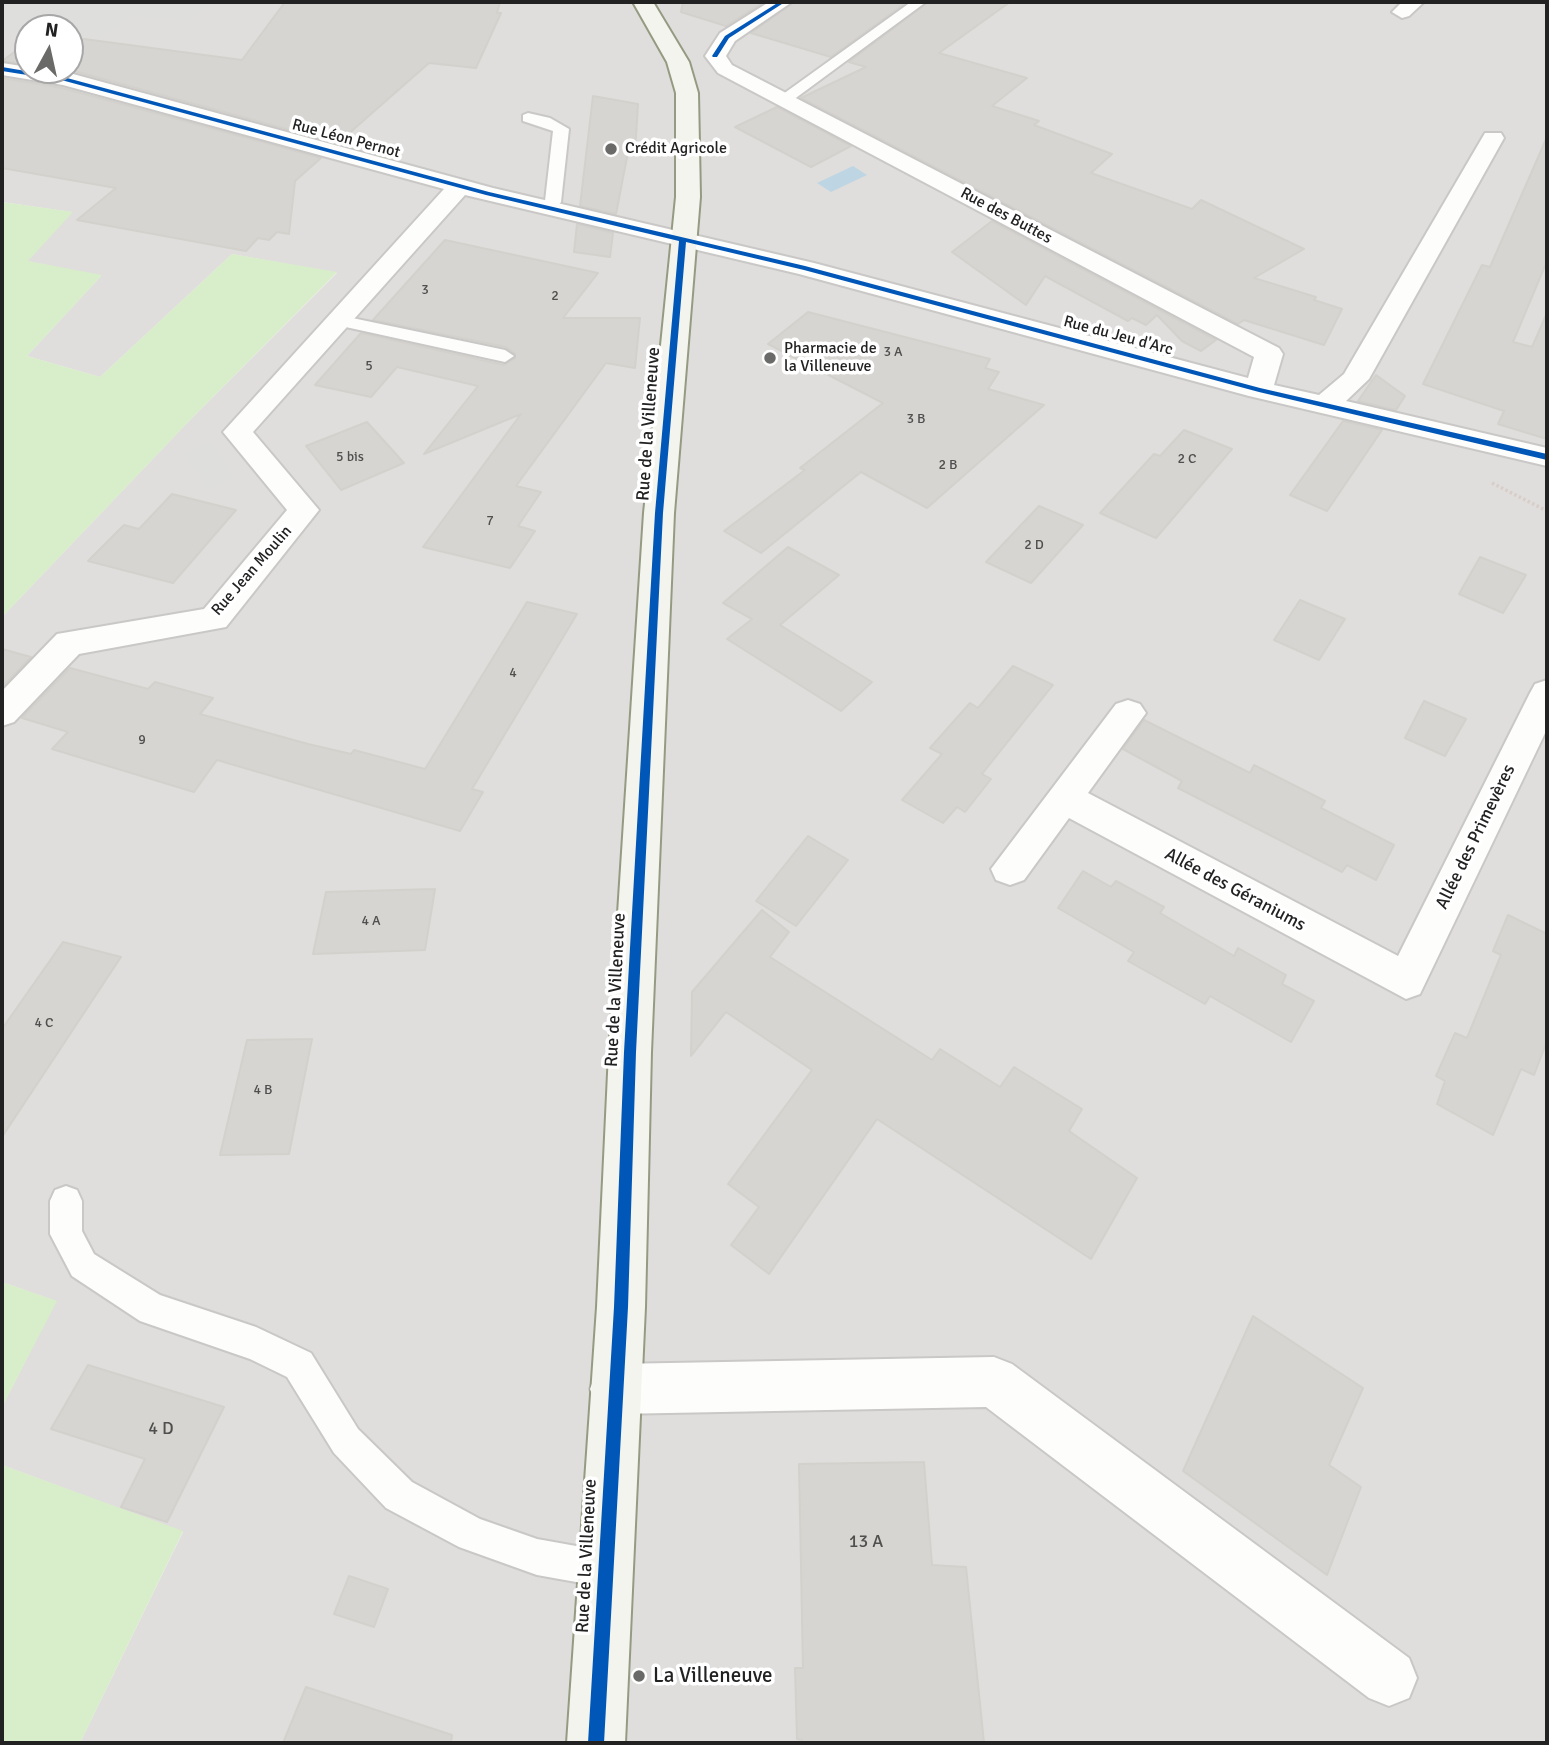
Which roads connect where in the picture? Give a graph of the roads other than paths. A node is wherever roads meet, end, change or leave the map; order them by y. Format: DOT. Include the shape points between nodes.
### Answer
graph roads {
  1 [pos="643,2"];
  2 [pos="782,2"];
  3 [pos="919,2"];
  4 [pos="2,69"];
  5 [pos="784,100"];
  6 [pos="528,118"];
  7 [pos="1493,138"];
  8 [pos="460,186"];
  9 [pos="548,208"];
  10 [pos="683,239"];
  11 [pos="338,320"];
  12 [pos="505,356"];
  13 [pos="1259,390"];
  14 [pos="1325,405"];
  15 [pos="1547,457"];
  16 [pos="1547,694"];
  17 [pos="2,713"];
  18 [pos="1128,713"];
  19 [pos="1065,798"];
  20 [pos="1010,869"];
  21 [pos="1406,982"];
  22 [pos="66,1201"];
  23 [pos="615,1388"];
  24 [pos="604,1569"];
  25 [pos="1389,1678"];
  26 [pos="596,1743"];
  1 -- 10 [label="main road, Rue de la Villeneuve" via="678,62 687,93 688,197"];
  2 -- 5 [label="street, Rue des Buttes" via="727,37 715,56 724,69"];
  3 -- 5 [label="lane"];
  4 -- 8 [label="street, Rue Léon Pernot" via="65,79"];
  5 -- 13 [label="street, Rue des Buttes" via="1269,354"];
  6 -- 9 [label="lane" via="561,129 553,202"];
  7 -- 14 [label="street" via="1355,379"];
  8 -- 9 [label="street, Rue Léon Pernot"];
  8 -- 11 [label="street, Rue Jean Moulin"];
  9 -- 10 [label="street, Rue Léon Pernot"];
  10 -- 13 [label="street, Rue du Jeu d'Arc"];
  10 -- 23 [label="main road, Rue de la Villeneuve" via="659,524"];
  11 -- 12 [label="lane"];
  11 -- 17 [label="street, Rue Jean Moulin" via="237,432 303,510 214,619 69,643"];
  13 -- 14 [label="street, Rue du Jeu d'Arc"];
  14 -- 15 [label="street, Rue du Jeu d'Arc"];
  16 -- 21 [label="street, Allée des Primevères"];
  18 -- 19 [label="street"];
  19 -- 20 [label="street"];
  19 -- 21 [label="street, Allée des Géraniums"];
  22 -- 24 [label="lane, Rue de la Villeneuve" via="66,1234 83,1265 152,1309 256,1344 299,1365 346,1441 399,1495 472,1534 537,1557"];
  23 -- 24 [label="main road, Rue de la Villeneuve"];
  23 -- 25 [label="street" via="994,1382"];
  24 -- 26 [label="main road, Rue de la Villeneuve"];
}
